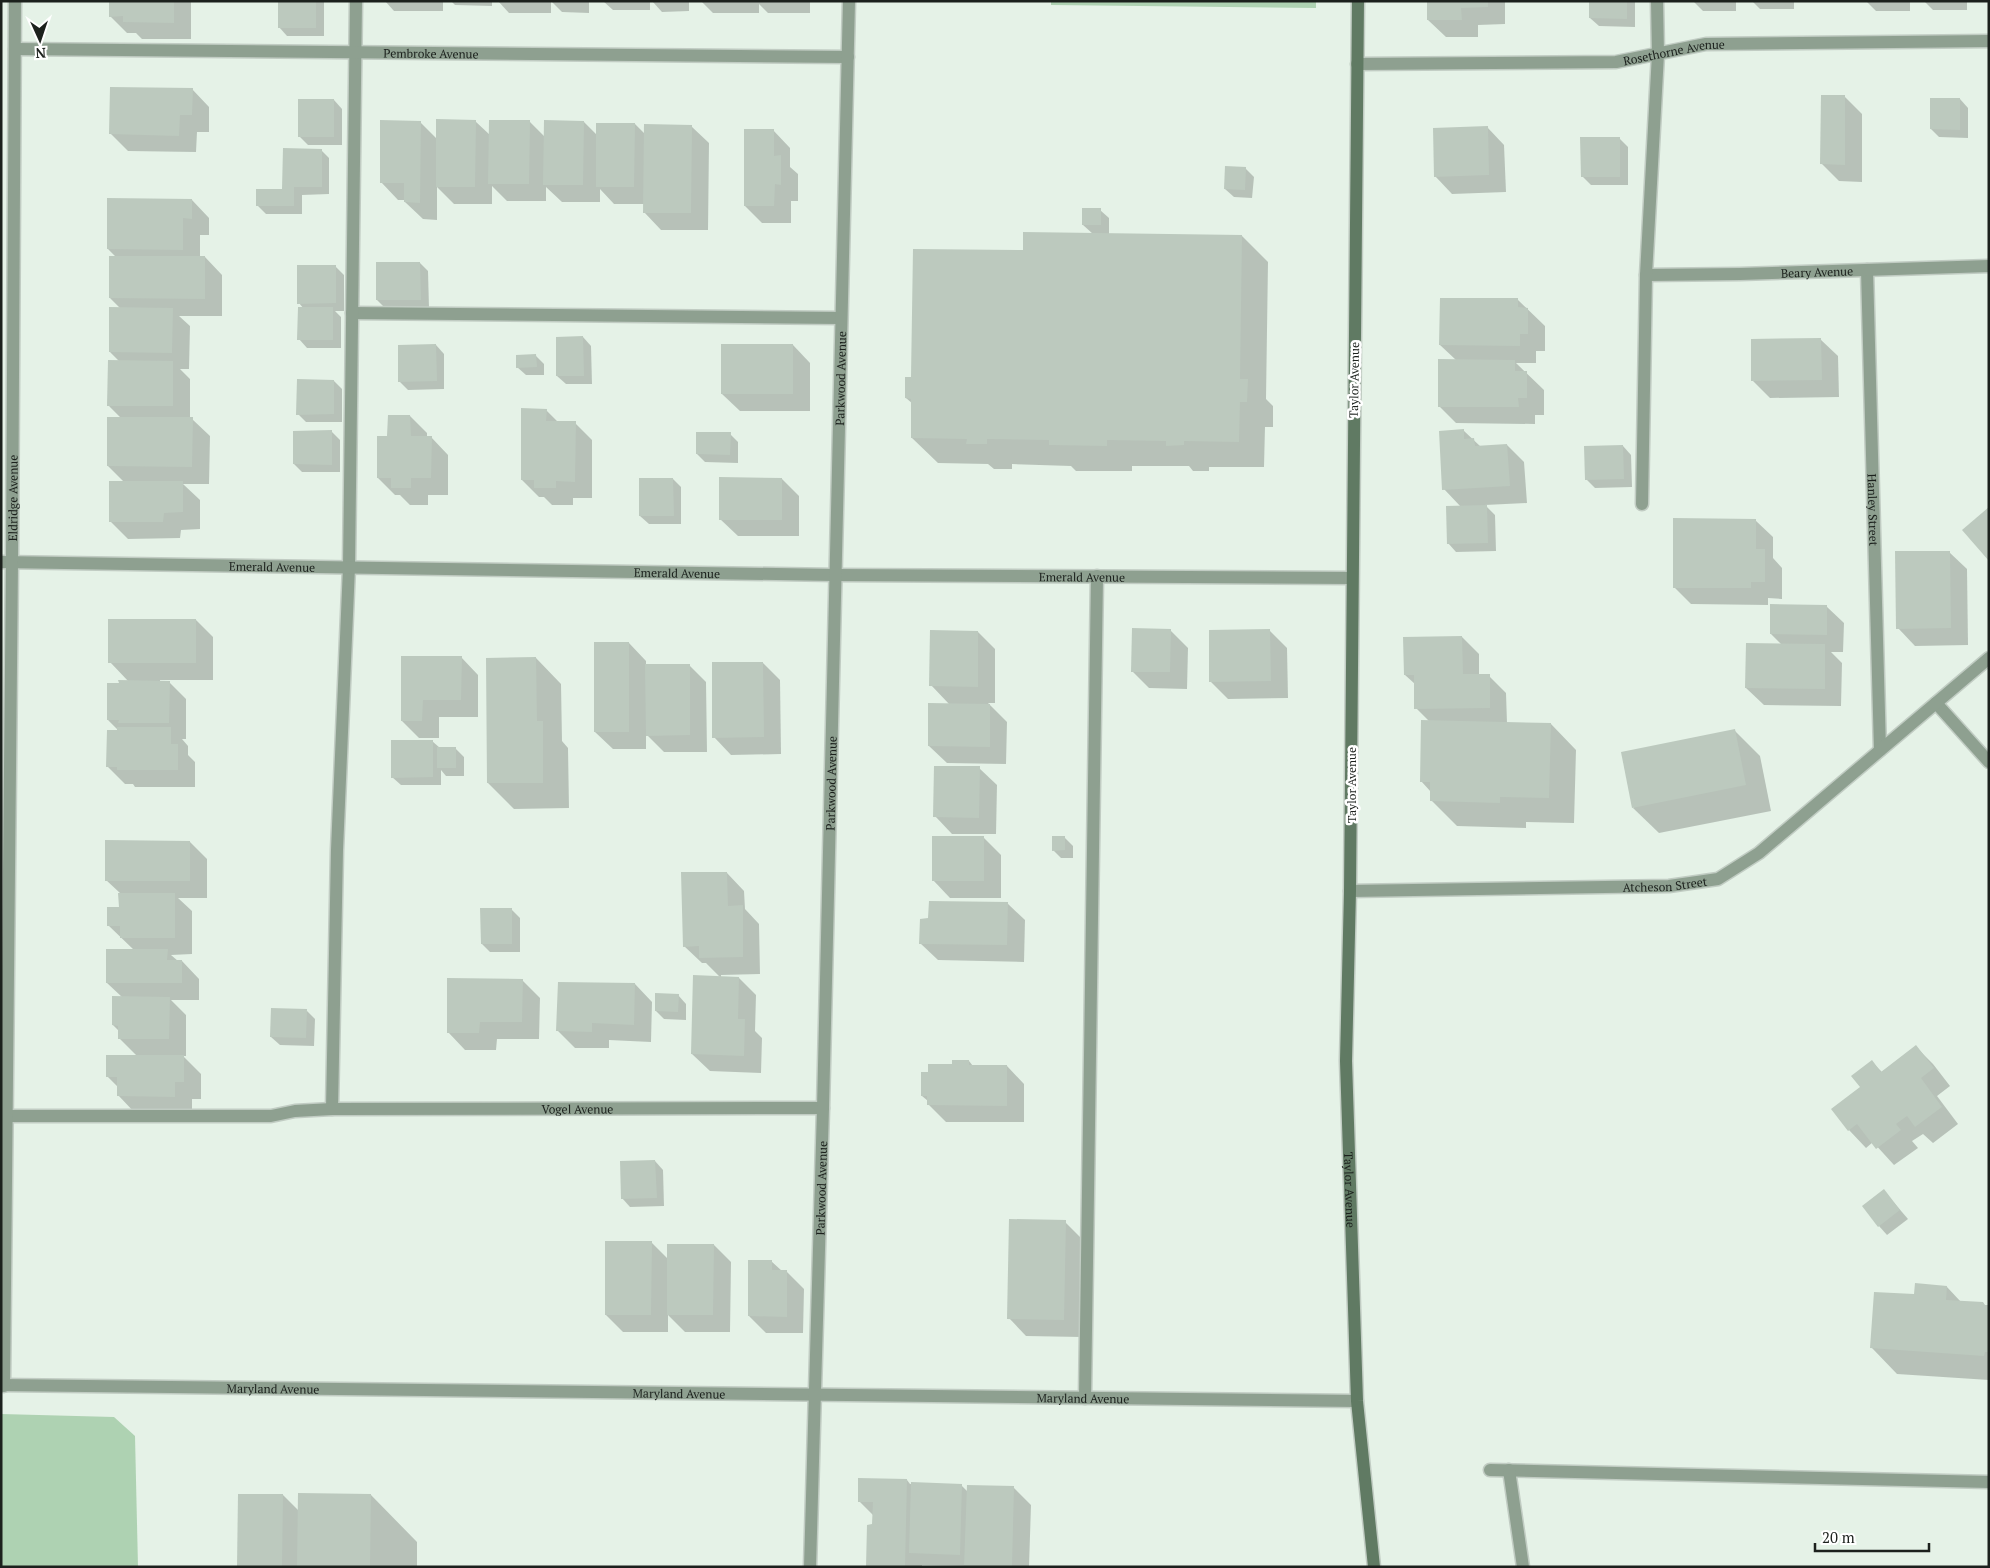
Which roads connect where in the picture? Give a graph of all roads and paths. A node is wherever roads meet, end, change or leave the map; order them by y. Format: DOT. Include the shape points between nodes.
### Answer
graph roads {
  1 [pos="16,1"];
  2 [pos="356,1"];
  3 [pos="849,1"];
  4 [pos="1358,1"];
  5 [pos="1657,1"];
  6 [pos="1989,41"];
  7 [pos="15,49"];
  8 [pos="354,52"];
  9 [pos="1658,54"];
  10 [pos="848,57"];
  11 [pos="1357,64"];
  12 [pos="1989,266"];
  13 [pos="1868,270"];
  14 [pos="1646,276"];
  15 [pos="352,314"];
  16 [pos="842,318"];
  17 [pos="1642,504"];
  18 [pos="7,562"];
  19 [pos="349,567"];
  20 [pos="835,575"];
  21 [pos="1097,576"];
  22 [pos="1352,578"];
  23 [pos="1989,658"];
  24 [pos="1936,703"];
  25 [pos="1880,750"];
  26 [pos="1989,762"];
  27 [pos="1350,891"];
  28 [pos="824,1108"];
  29 [pos="332,1109"];
  30 [pos="7,1116"];
  31 [pos="3,1386"];
  32 [pos="815,1394"];
  33 [pos="1085,1398"];
  34 [pos="1357,1401"];
  35 [pos="1490,1470"];
  36 [pos="1509,1470"];
  37 [pos="1989,1482"];
  38 [pos="810,1567"];
  39 [pos="1374,1567"];
  40 [pos="1523,1567"];
  1 -- 7 [label="street, Eldridge Avenue"];
  2 -- 8 [label="street"];
  3 -- 10 [label="street, Parkwood Avenue"];
  4 -- 11 [label="main road, Taylor Avenue"];
  5 -- 9 [label="street"];
  6 -- 9 [label="street, Rosethorne Avenue" via="1706,44"];
  7 -- 8 [label="street, Pembroke Avenue"];
  7 -- 18 [label="street, Eldridge Avenue"];
  8 -- 10 [label="street, Pembroke Avenue"];
  8 -- 15 [label="street"];
  9 -- 11 [label="street, Rosethorne Avenue" via="1616,62"];
  9 -- 14 [label="street"];
  10 -- 16 [label="street, Parkwood Avenue"];
  11 -- 22 [label="main road, Taylor Avenue"];
  12 -- 13 [label="street, Beary Avenue"];
  13 -- 14 [label="street, Beary Avenue"];
  13 -- 25 [label="street, Hanley Street"];
  14 -- 17 [label="street"];
  15 -- 16 [label="street"];
  15 -- 19 [label="street"];
  16 -- 20 [label="street, Parkwood Avenue"];
  18 -- 19 [label="street, Emerald Avenue"];
  18 -- 30 [label="street, Eldridge Avenue"];
  19 -- 20 [label="street, Emerald Avenue"];
  19 -- 29 [label="street" via="337,850"];
  20 -- 21 [label="street, Emerald Avenue"];
  20 -- 28 [label="street, Parkwood Avenue"];
  21 -- 22 [label="street, Emerald Avenue"];
  21 -- 33 [label="street"];
  22 -- 27 [label="main road, Taylor Avenue"];
  23 -- 24 [label="street, Atcheson Street"];
  24 -- 25 [label="street, Atcheson Street"];
  24 -- 26 [label="street"];
  25 -- 27 [label="street, Atcheson Street" via="1759,853 1718,879 1669,886"];
  27 -- 34 [label="main road, Taylor Avenue" via="1346,1061"];
  28 -- 29 [label="street, Vogel Avenue"];
  28 -- 32 [label="street, Parkwood Avenue"];
  29 -- 30 [label="street, Vogel Avenue" via="271,1116"];
  30 -- 31 [label="street, Eldridge Avenue"];
  31 -- 32 [label="street, Maryland Avenue"];
  32 -- 33 [label="street, Maryland Avenue"];
  32 -- 38 [label="street, Parkwood Avenue"];
  33 -- 34 [label="street, Maryland Avenue"];
  34 -- 39 [label="main road, Taylor Avenue"];
  35 -- 36 [label="street"];
  36 -- 37 [label="street"];
  36 -- 40 [label="street"];
}
